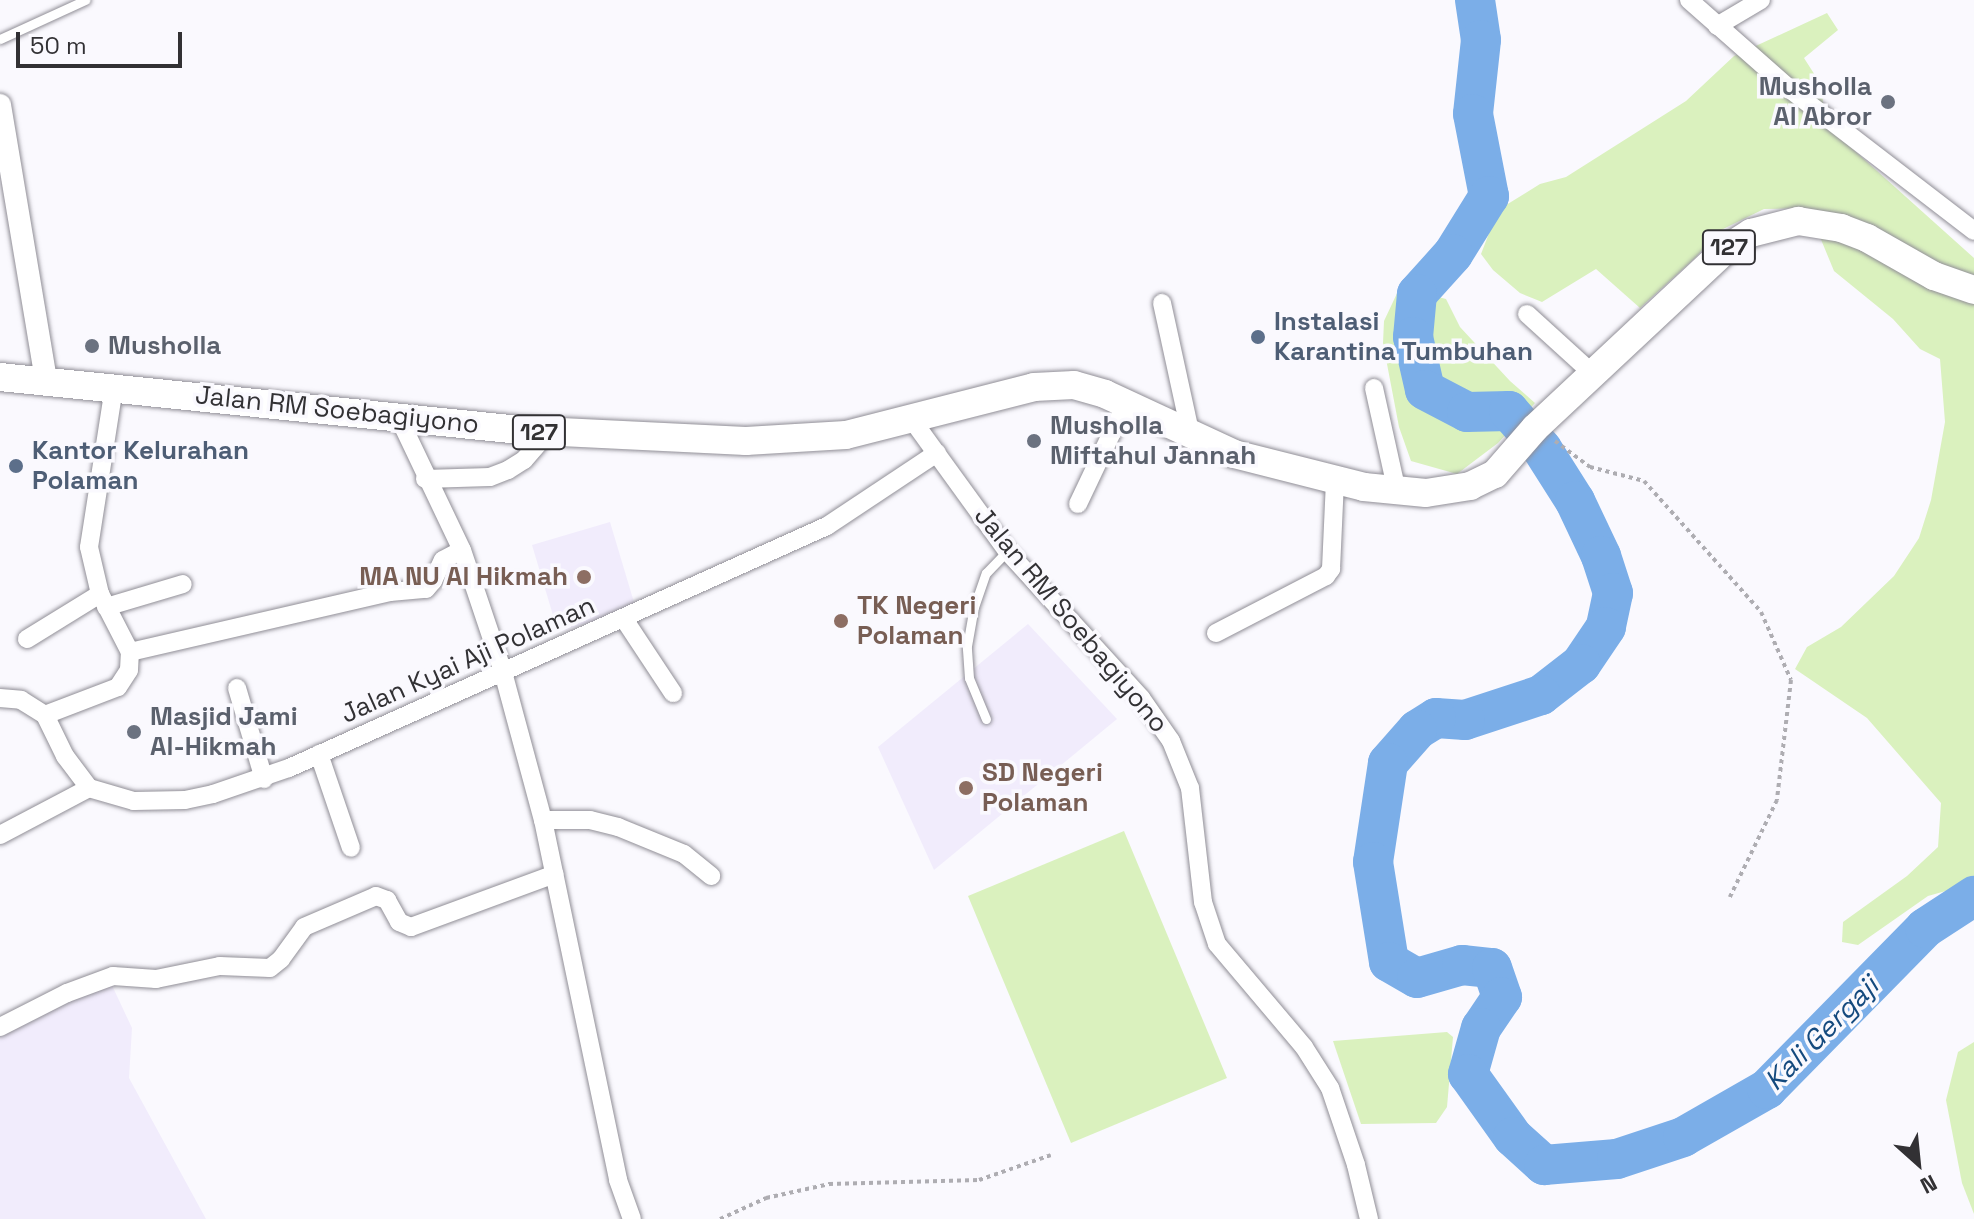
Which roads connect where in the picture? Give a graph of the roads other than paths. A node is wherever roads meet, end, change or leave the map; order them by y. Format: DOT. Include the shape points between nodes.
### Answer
graph roads {
  1 [pos="85,0"];
  2 [pos="1689,0"];
  3 [pos="1761,0"];
  4 [pos="1717,26"];
  5 [pos="0,39"];
  6 [pos="0,105"];
  7 [pos="1974,231"];
  8 [pos="1974,290"];
  9 [pos="1162,303"];
  10 [pos="1527,314"];
  11 [pos="1593,374"];
  12 [pos="0,377"];
  13 [pos="46,381"];
  14 [pos="114,387"];
  15 [pos="1374,388"];
  16 [pos="1115,400"];
  17 [pos="398,416"];
  18 [pos="913,421"];
  19 [pos="548,432"];
  20 [pos="1191,436"];
  21 [pos="937,453"];
  22 [pos="425,479"];
  23 [pos="1335,482"];
  24 [pos="1397,492"];
  25 [pos="1078,504"];
  26 [pos="462,550"];
  27 [pos="1007,551"];
  28 [pos="183,584"];
  29 [pos="103,600"];
  30 [pos="624,619"];
  31 [pos="1216,633"];
  32 [pos="27,639"];
  33 [pos="130,652"];
  34 [pos="503,672"];
  35 [pos="237,688"];
  36 [pos="673,693"];
  37 [pos="0,698"];
  38 [pos="45,715"];
  39 [pos="986,719"];
  40 [pos="319,754"];
  41 [pos="264,779"];
  42 [pos="89,788"];
  43 [pos="543,820"];
  44 [pos="0,835"];
  45 [pos="351,848"];
  46 [pos="555,874"];
  47 [pos="711,876"];
  48 [pos="0,1027"];
  49 [pos="632,1219"];
  50 [pos="1369,1219"];
  1 -- 5 [label="lane"];
  2 -- 4 [label="street"];
  3 -- 4 [label="street"];
  4 -- 7 [label="street"];
  6 -- 13 [label="street"];
  8 -- 11 [label="main road, Jalan RM Soebagiyono / 127" via="1934,276 1841,228 1798,221 1776,224 1726,249"];
  9 -- 20 [label="street"];
  10 -- 11 [label="street"];
  11 -- 24 [label="main road, Jalan RM Soebagiyono / 127" via="1495,474 1470,486"];
  12 -- 13 [label="main road, Jalan RM Soebagiyono / 127"];
  13 -- 14 [label="main road, Jalan RM Soebagiyono / 127"];
  14 -- 17 [label="main road, Jalan RM Soebagiyono / 127"];
  14 -- 29 [label="street" via="89,547"];
  15 -- 24 [label="street"];
  16 -- 18 [label="main road, Jalan RM Soebagiyono / 127" via="1074,385 1034,387"];
  16 -- 20 [label="main road, Jalan RM Soebagiyono / 127"];
  16 -- 25 [label="street"];
  17 -- 19 [label="main road, Jalan RM Soebagiyono / 127"];
  17 -- 22 [label="street"];
  18 -- 19 [label="main road, Jalan RM Soebagiyono / 127" via="808,440"];
  18 -- 21 [label="street, Jalan RM Soebagiyono"];
  19 -- 22 [label="street" via="524,460 490,477"];
  20 -- 23 [label="main road, Jalan RM Soebagiyono / 127" via="1234,454"];
  21 -- 27 [label="street, Jalan RM Soebagiyono"];
  21 -- 30 [label="street, Jalan Kyai Aji Polaman" via="827,526"];
  22 -- 26 [label="street"];
  23 -- 24 [label="main road, Jalan RM Soebagiyono / 127"];
  23 -- 31 [label="street" via="1331,569 1326,576"];
  26 -- 33 [label="street" via="443,560 426,589 390,592"];
  26 -- 34 [label="street"];
  27 -- 39 [label="lane" via="986,573 967,646 969,678"];
  27 -- 50 [label="street, Jalan RM Soebagiyono" via="1141,698 1171,741 1190,788 1203,902 1217,944 1304,1047 1330,1088"];
  28 -- 29 [label="street"];
  29 -- 32 [label="street"];
  29 -- 33 [label="street"];
  30 -- 34 [label="street, Jalan Kyai Aji Polaman"];
  30 -- 36 [label="street"];
  33 -- 38 [label="street" via="129,670 118,687"];
  34 -- 40 [label="street, Jalan Kyai Aji Polaman"];
  34 -- 43 [label="street"];
  35 -- 41 [label="street"];
  37 -- 38 [label="street" via="21,700"];
  38 -- 42 [label="street" via="65,756"];
  40 -- 41 [label="street, Jalan Kyai Aji Polaman"];
  40 -- 45 [label="street"];
  41 -- 42 [label="street, Jalan Kyai Aji Polaman" via="185,800 156,802 112,797"];
  42 -- 44 [label="street"];
  43 -- 46 [label="street"];
  43 -- 47 [label="street" via="590,820 618,827 684,854"];
  46 -- 48 [label="street" via="411,927 399,922 387,900 376,896 304,927 270,968 220,966 156,979 113,976"];
  46 -- 49 [label="street" via="618,1180"];
}
